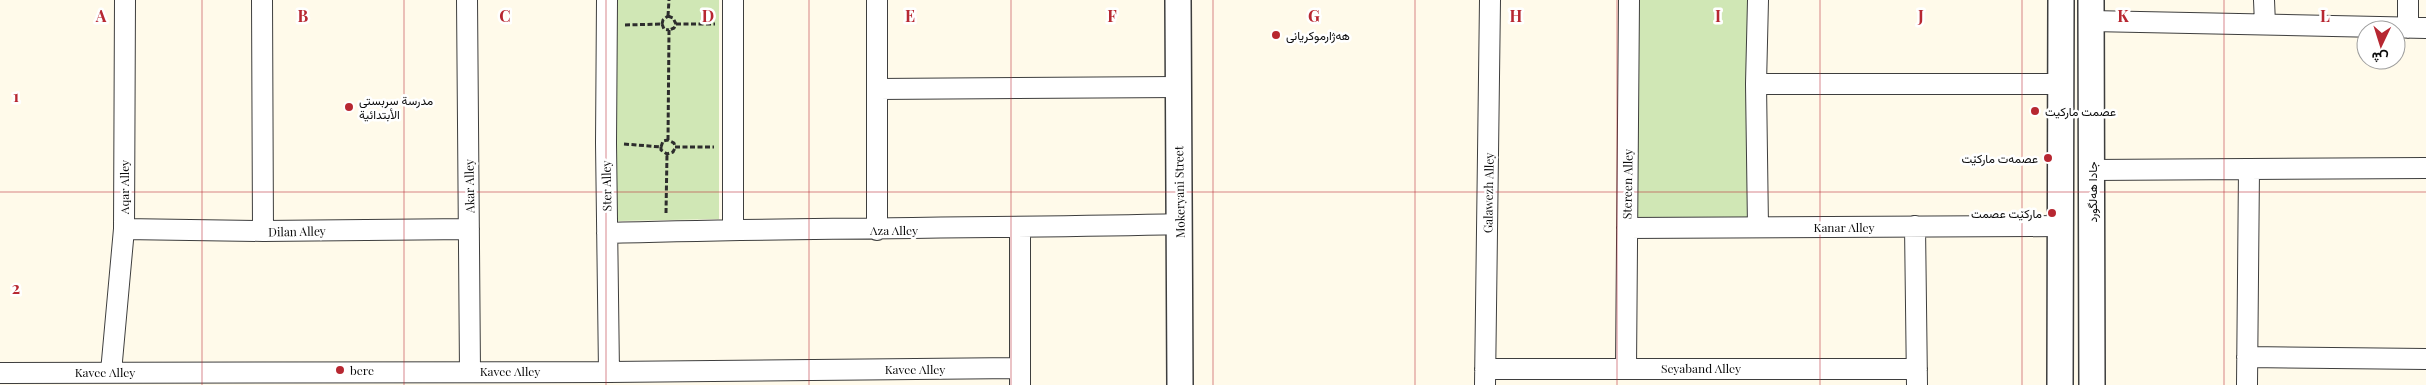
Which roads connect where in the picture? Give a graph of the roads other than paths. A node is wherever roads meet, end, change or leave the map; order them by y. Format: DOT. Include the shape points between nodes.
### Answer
graph roads {
  1 [pos="125,0"];
  2 [pos="262,0"];
  3 [pos="467,0"];
  4 [pos="607,0"];
  5 [pos="733,0"];
  6 [pos="877,0"];
  7 [pos="1178,0"];
  8 [pos="1490,0"];
  9 [pos="1629,0"];
  10 [pos="1758,0"];
  11 [pos="2061,0"];
  12 [pos="2264,0"];
  13 [pos="2408,0"];
  14 [pos="2092,11"];
  15 [pos="2265,24"];
  16 [pos="2417,28"];
  17 [pos="1756,84"];
  18 [pos="2061,84"];
  19 [pos="1178,87"];
  20 [pos="878,89"];
  21 [pos="2426,168"];
  22 [pos="2249,169"];
  23 [pos="2092,170"];
  24 [pos="1180,224"];
  25 [pos="1916,226"];
  26 [pos="2061,226"];
  27 [pos="1758,227"];
  28 [pos="1020,228"];
  29 [pos="1627,228"];
  30 [pos="124,229"];
  31 [pos="469,229"];
  32 [pos="733,229"];
  33 [pos="877,230"];
  34 [pos="263,232"];
  35 [pos="607,233"];
  36 [pos="2248,357"];
  37 [pos="2426,359"];
  38 [pos="1626,368"];
  39 [pos="470,371"];
  40 [pos="0,372"];
  41 [pos="111,372"];
  42 [pos="609,372"];
  43 [pos="1020,376"];
  44 [pos="876,377"];
  45 [pos="1485,377"];
  46 [pos="1917,377"];
  47 [pos="494,378"];
  48 [pos="785,378"];
  49 [pos="354,379"];
  50 [pos="1180,385"];
  51 [pos="2060,385"];
  52 [pos="2092,385"];
  53 [pos="2248,385"];
  1 -- 30 [label="street, Aqar Alley"];
  2 -- 34 [label="street"];
  3 -- 31 [label="street, Akar Alley"];
  4 -- 35 [label="street, Ster Alley"];
  5 -- 32 [label="street"];
  6 -- 20 [label="street"];
  7 -- 19 [label="street, Mokeryani Street"];
  8 -- 45 [label="street, Galawezh Alley"];
  9 -- 29 [label="street, Stereen Alley"];
  10 -- 17 [label="street"];
  11 -- 18 [label="street"];
  12 -- 15 [label="street"];
  13 -- 16 [label="street"];
  14 -- 15 [label="street"];
  14 -- 23 [label="street, جادا هەلگورد"];
  15 -- 16 [label="street"];
  17 -- 18 [label="street"];
  17 -- 27 [label="street"];
  18 -- 26 [label="street"];
  19 -- 20 [label="street"];
  19 -- 24 [label="street, Mokeryani Street"];
  20 -- 33 [label="street"];
  21 -- 22 [label="street"];
  22 -- 23 [label="street"];
  22 -- 36 [label="street"];
  23 -- 52 [label="street, جادا هەلگورد"];
  24 -- 28 [label="street, Aza Alley"];
  24 -- 50 [label="street, Mokeryani Street"];
  25 -- 26 [label="street, Kanar Alley"];
  25 -- 27 [label="street, Kanar Alley"];
  25 -- 46 [label="street"];
  26 -- 51 [label="street"];
  27 -- 29 [label="street, Kanar Alley"];
  28 -- 33 [label="street, Aza Alley"];
  28 -- 43 [label="street"];
  29 -- 38 [label="street, Stereen Alley"];
  30 -- 34 [label="street, Dilan Alley"];
  30 -- 41 [label="street, Aqar Alley"];
  31 -- 34 [label="street, Dilan Alley"];
  31 -- 39 [label="street, Akar Alley"];
  32 -- 33 [label="street, Aza Alley"];
  32 -- 35 [label="street, Aza Alley"];
  35 -- 42 [label="street, Ster Alley"];
  36 -- 37 [label="street"];
  36 -- 53 [label="street"];
  38 -- 45 [label="street, Seyaband Alley"];
  38 -- 46 [label="street, Seyaband Alley"];
  39 -- 47 [label="street, Kavee Alley"];
  39 -- 49 [label="street, Kavee Alley"];
  40 -- 41 [label="street, Kavee Alley"];
  41 -- 49 [label="street, Kavee Alley"];
  42 -- 47 [label="street, Kavee Alley"];
  42 -- 48 [label="street, Kavee Alley"];
  43 -- 44 [label="street, Kavee Alley"];
  44 -- 48 [label="street, Kavee Alley"];
}
